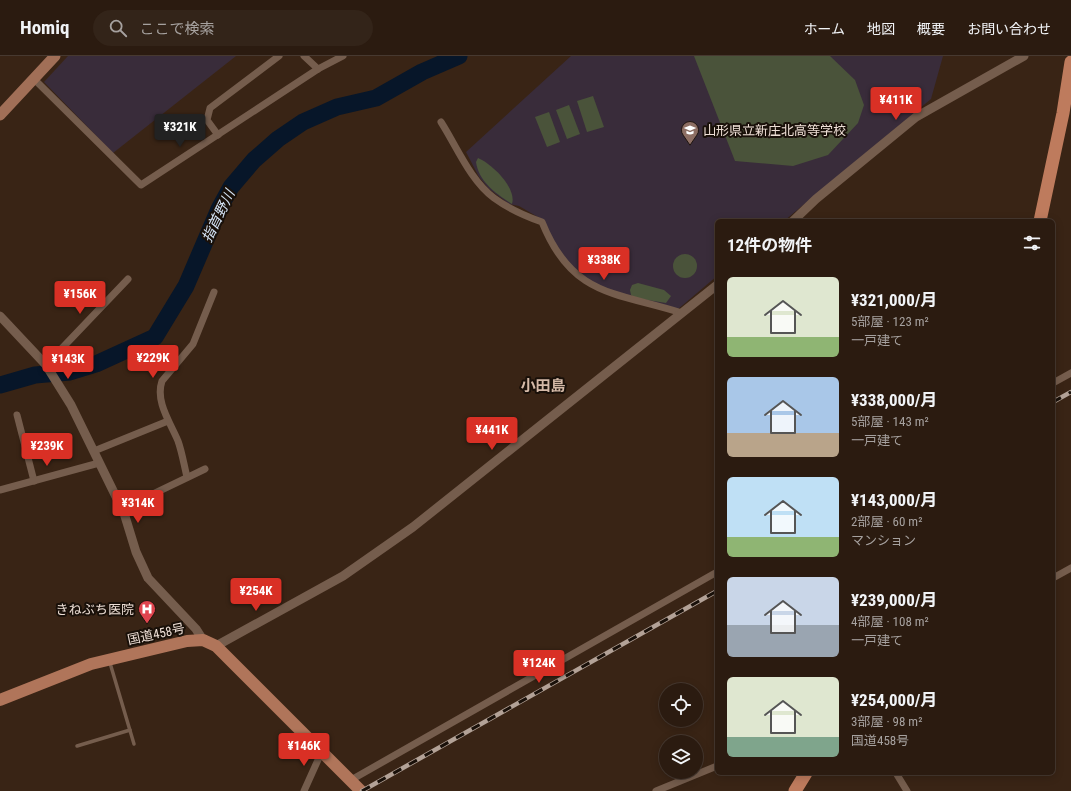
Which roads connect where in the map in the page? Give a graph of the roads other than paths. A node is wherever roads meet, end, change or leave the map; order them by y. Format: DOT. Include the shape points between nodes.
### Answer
graph roads {
  1 [pos="55,56"];
  2 [pos="279,56"];
  3 [pos="304,56"];
  4 [pos="344,56"];
  5 [pos="1024,56"];
  6 [pos="1071,62"];
  7 [pos="318,69"];
  8 [pos="34,79"];
  9 [pos="0,115"];
  10 [pos="442,122"];
  11 [pos="218,135"];
  12 [pos="795,219"];
  13 [pos="1040,219"];
  14 [pos="128,279"];
  15 [pos="715,287"];
  16 [pos="214,292"];
  17 [pos="682,313"];
  18 [pos="0,316"];
  19 [pos="46,365"];
  20 [pos="1071,373"];
  21 [pos="1055,382"];
  22 [pos="17,415"];
  23 [pos="168,421"];
  24 [pos="94,452"];
  25 [pos="99,463"];
  26 [pos="205,468"];
  27 [pos="187,478"];
  28 [pos="34,481"];
  29 [pos="0,490"];
  30 [pos="122,510"];
  31 [pos="1071,568"];
  32 [pos="715,573"];
  33 [pos="1055,577"];
  34 [pos="203,640"];
  35 [pos="216,646"];
  36 [pos="109,660"];
  37 [pos="0,700"];
  38 [pos="130,730"];
  39 [pos="134,744"];
  40 [pos="77,746"];
  41 [pos="322,751"];
  42 [pos="715,767"];
  43 [pos="805,775"];
  44 [pos="897,775"];
  45 [pos="351,780"];
  46 [pos="304,791"];
  47 [pos="361,791"];
  48 [pos="656,791"];
  49 [pos="795,791"];
  50 [pos="907,791"];
  1 -- 8 [label="main road"];
  2 -- 11 [label="street" via="210,108 207,120"];
  3 -- 7 [label="street"];
  4 -- 7 [label="street"];
  5 -- 12 [label="street" via="916,117"];
  6 -- 13 [label="highway"];
  7 -- 11 [label="street"];
  8 -- 9 [label="main road"];
  8 -- 11 [label="street" via="141,185"];
  10 -- 17 [label="street" via="482,187 510,208 542,222 557,254 572,271 589,284 615,296"];
  14 -- 19 [label="street"];
  15 -- 17 [label="street"];
  16 -- 23 [label="street" via="193,344 162,381 162,403"];
  17 -- 35 [label="street" via="413,527 343,576"];
  18 -- 19 [label="street"];
  19 -- 24 [label="street" via="71,405"];
  20 -- 21 [label="street"];
  22 -- 28 [label="street"];
  23 -- 24 [label="street"];
  23 -- 27 [label="street" via="178,442"];
  24 -- 25 [label="street"];
  25 -- 28 [label="street"];
  25 -- 30 [label="street"];
  26 -- 27 [label="street"];
  27 -- 30 [label="street"];
  28 -- 29 [label="street"];
  30 -- 34 [label="street" via="148,578 165,599 196,629"];
  31 -- 33 [label="street"];
  32 -- 45 [label="street"];
  34 -- 35 [label="highway, 国道458号"];
  34 -- 36 [label="highway, 国道458号" via="187,641"];
  35 -- 41 [label="highway, 国道458号"];
  36 -- 37 [label="highway, 国道458号" via="92,664"];
  36 -- 38 [label="lane"];
  38 -- 39 [label="lane"];
  38 -- 40 [label="lane"];
  41 -- 45 [label="highway, 国道458号"];
  41 -- 46 [label="street"];
  42 -- 48 [label="street"];
  43 -- 49 [label="highway"];
  44 -- 50 [label="street"];
  45 -- 47 [label="highway, 国道458号"];
}
